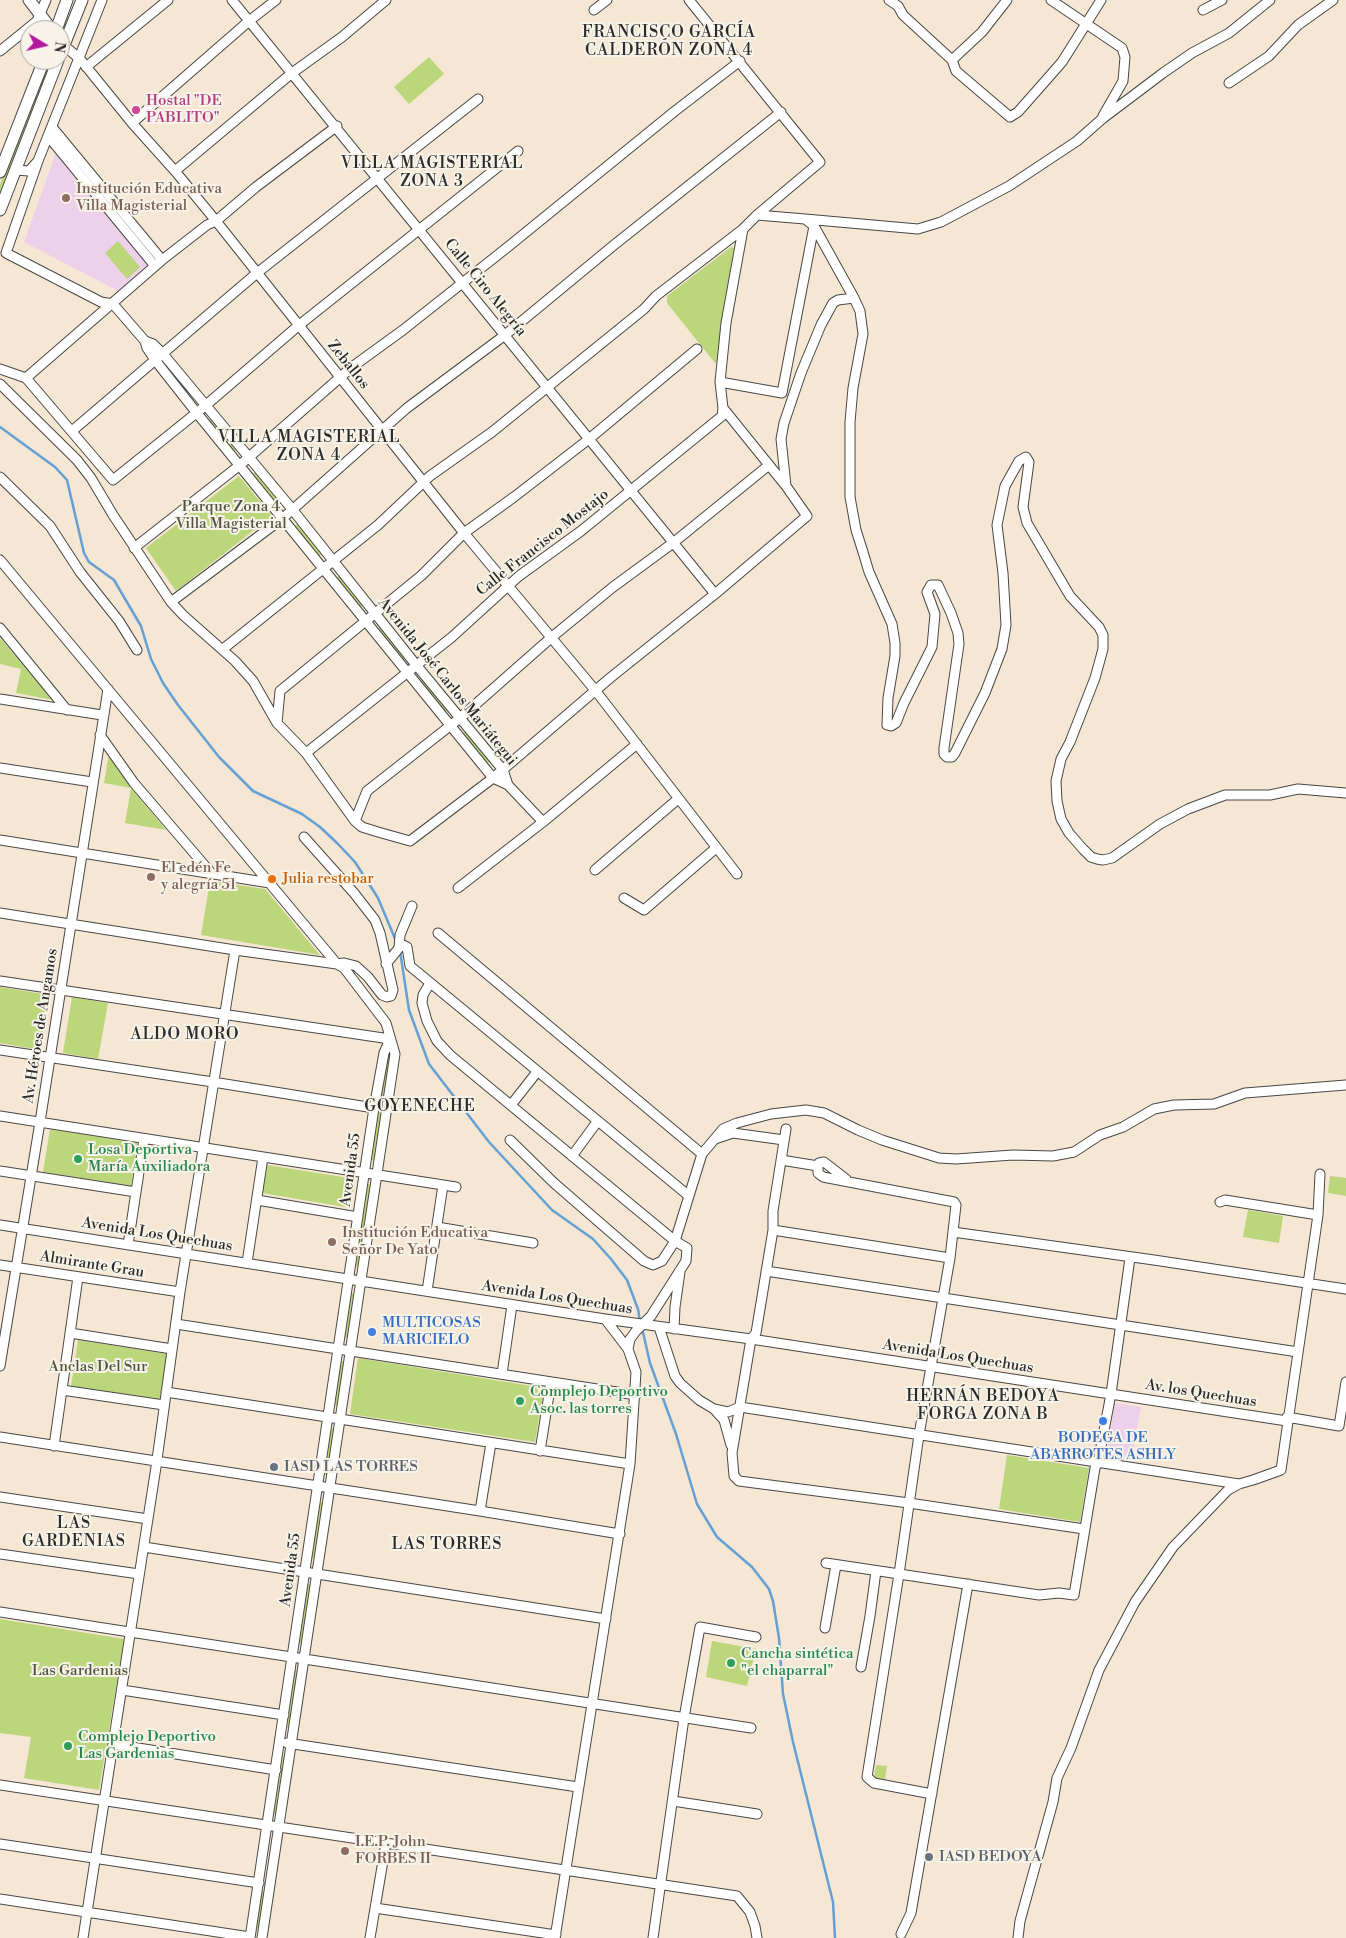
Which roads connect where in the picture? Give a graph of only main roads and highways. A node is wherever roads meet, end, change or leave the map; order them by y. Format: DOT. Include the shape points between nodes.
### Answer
graph roads {
  1 [pos="29,0"];
  2 [pos="67,0"];
  3 [pos="82,0"];
  4 [pos="44,20"];
  5 [pos="60,20"];
  6 [pos="70,27"];
  7 [pos="40,70"];
  8 [pos="54,70"];
  9 [pos="0,172"];
  10 [pos="0,210"];
  1 -- 4 [label="main road"];
  2 -- 5 [label="main road"];
  3 -- 6 [label="main road"];
  7 -- 9 [label="main road"];
  8 -- 10 [label="main road"];
}
